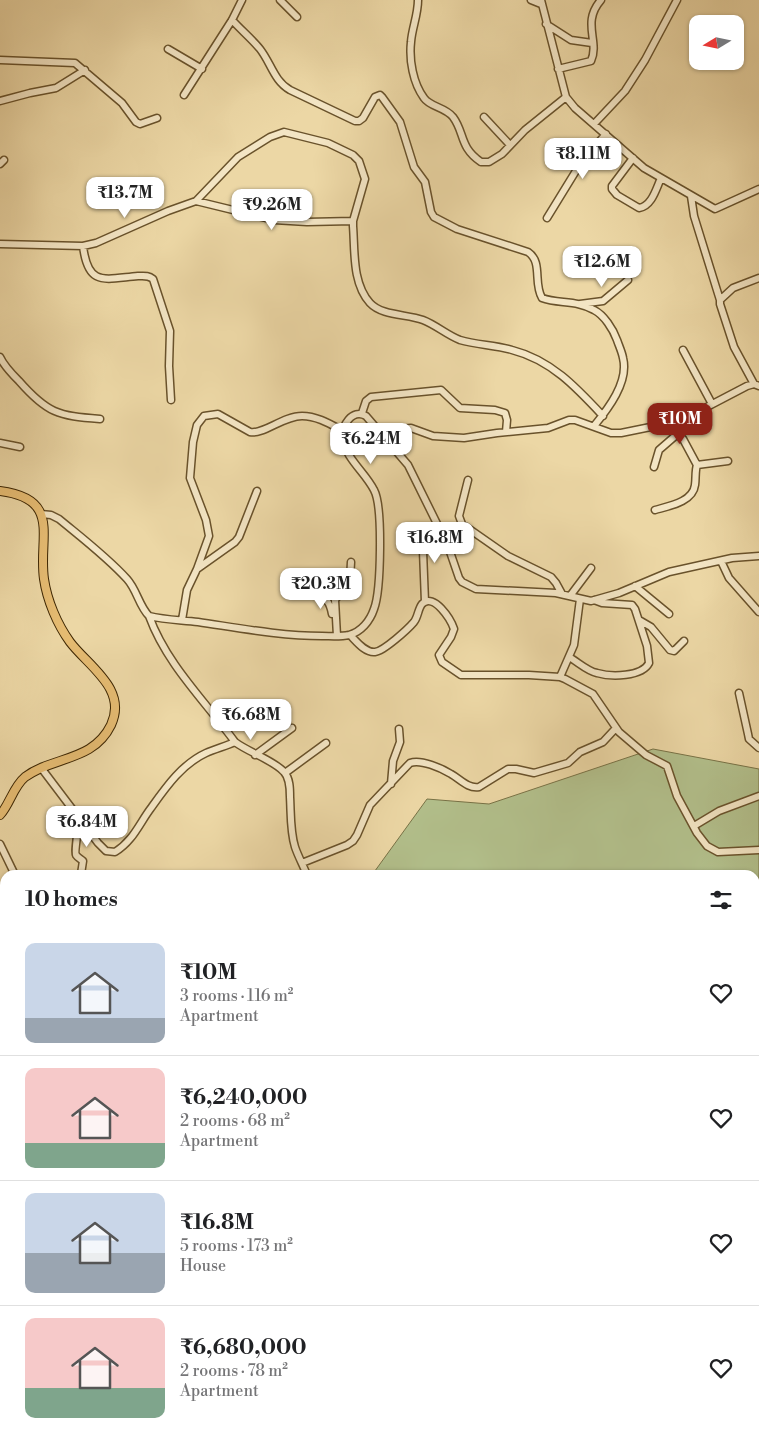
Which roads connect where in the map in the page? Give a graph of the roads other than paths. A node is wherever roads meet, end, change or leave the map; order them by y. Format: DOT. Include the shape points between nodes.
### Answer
graph roads {
  1 [pos="242,0"];
  2 [pos="280,0"];
  3 [pos="418,0"];
  4 [pos="531,0"];
  5 [pos="601,0"];
  6 [pos="677,0"];
  7 [pos="541,2"];
  8 [pos="297,17"];
  9 [pos="232,20"];
  10 [pos="546,24"];
  11 [pos="592,43"];
  12 [pos="168,49"];
  13 [pos="0,60"];
  14 [pos="202,69"];
  15 [pos="558,69"];
  16 [pos="84,70"];
  17 [pos="184,95"];
  18 [pos="566,97"];
  19 [pos="0,101"];
  20 [pos="484,117"];
  21 [pos="156,118"];
  22 [pos="594,124"];
  23 [pos="606,134"];
  24 [pos="510,145"];
  25 [pos="633,158"];
  26 [pos="661,178"];
  27 [pos="759,189"];
  28 [pos="691,196"];
  29 [pos="196,201"];
  30 [pos="548,218"];
  31 [pos="353,221"];
  32 [pos="0,244"];
  33 [pos="83,246"];
  34 [pos="759,278"];
  35 [pos="628,280"];
  36 [pos="720,300"];
  37 [pos="599,301"];
  38 [pos="578,304"];
  39 [pos="596,311"];
  40 [pos="683,350"];
  41 [pos="0,357"];
  42 [pos="756,385"];
  43 [pos="171,400"];
  44 [pos="712,404"];
  45 [pos="362,414"];
  46 [pos="603,416"];
  47 [pos="100,419"];
  48 [pos="672,422"];
  49 [pos="594,426"];
  50 [pos="343,431"];
  51 [pos="381,432"];
  52 [pos="506,432"];
  53 [pos="676,432"];
  54 [pos="0,443"];
  55 [pos="20,446"];
  56 [pos="728,461"];
  57 [pos="697,465"];
  58 [pos="654,467"];
  59 [pos="468,480"];
  60 [pos="0,491"];
  61 [pos="257,491"];
  62 [pos="655,510"];
  63 [pos="41,514"];
  64 [pos="417,531"];
  65 [pos="759,556"];
  66 [pos="721,561"];
  67 [pos="351,562"];
  68 [pos="591,568"];
  69 [pos="198,569"];
  70 [pos="635,586"];
  71 [pos="308,591"];
  72 [pos="562,594"];
  73 [pos="570,596"];
  74 [pos="580,599"];
  75 [pos="594,600"];
  76 [pos="425,602"];
  77 [pos="759,612"];
  78 [pos="669,614"];
  79 [pos="150,616"];
  80 [pos="182,620"];
  81 [pos="336,620"];
  82 [pos="639,620"];
  83 [pos="350,635"];
  84 [pos="337,636"];
  85 [pos="684,641"];
  86 [pos="569,657"];
  87 [pos="560,677"];
  88 [pos="738,693"];
  89 [pos="292,728"];
  90 [pos="616,728"];
  91 [pos="399,729"];
  92 [pos="235,742"];
  93 [pos="326,743"];
  94 [pos="759,748"];
  95 [pos="256,755"];
  96 [pos="42,769"];
  97 [pos="285,773"];
  98 [pos="391,784"];
  99 [pos="759,796"];
  100 [pos="0,815"];
  101 [pos="79,818"];
  102 [pos="694,826"];
  103 [pos="0,844"];
  104 [pos="759,850"];
  105 [pos="302,863"];
  106 [pos="13,870"];
  107 [pos="82,870"];
  108 [pos="305,870"];
  1 -- 9 [label="street"];
  2 -- 8 [label="street"];
  3 -- 24 [label="street" via="410,44 413,74 425,100 452,115 464,144 481,162 494,159"];
  4 -- 7 [label="street"];
  5 -- 11 [label="street" via="593,10"];
  6 -- 22 [label="street" via="645,60 624,91"];
  7 -- 10 [label="street"];
  9 -- 14 [label="street"];
  9 -- 38 [label="street" via="260,49 283,86 359,121 374,97 380,95 400,122 414,167 425,182 434,218 457,229 528,252 536,263 542,298"];
  10 -- 11 [label="street" via="571,40"];
  10 -- 15 [label="street"];
  11 -- 15 [label="street" via="591,61"];
  12 -- 14 [label="street"];
  13 -- 16 [label="street" via="75,62"];
  14 -- 17 [label="street"];
  15 -- 18 [label="street"];
  16 -- 19 [label="street" via="56,88"];
  16 -- 21 [label="street" via="122,103 136,122 140,124"];
  18 -- 22 [label="street"];
  18 -- 24 [label="street"];
  20 -- 24 [label="street"];
  22 -- 23 [label="street"];
  23 -- 25 [label="street"];
  23 -- 30 [label="street" via="582,161"];
  25 -- 26 [label="street"];
  25 -- 26 [label="street" via="612,186 617,195 642,208 650,202"];
  26 -- 28 [label="street"];
  27 -- 28 [label="street" via="716,209"];
  28 -- 36 [label="street"];
  29 -- 31 [label="street" via="274,220"];
  29 -- 31 [label="street" via="238,157 270,137 288,132 332,145 359,161 365,179"];
  29 -- 33 [label="street" via="144,221 116,236"];
  31 -- 46 [label="street" via="359,285 371,305 422,319 462,340 530,355 575,386"];
  32 -- 33 [label="street"];
  33 -- 43 [label="street" via="86,264 96,276 107,279 147,276 153,279 170,331"];
  34 -- 36 [label="street" via="733,288"];
  35 -- 37 [label="street"];
  36 -- 42 [label="street" via="730,338"];
  37 -- 38 [label="street"];
  37 -- 39 [label="street"];
  38 -- 39 [label="street"];
  39 -- 46 [label="street" via="614,333 624,358 621,385"];
  40 -- 44 [label="street"];
  41 -- 47 [label="street" via="42,406 70,417"];
  42 -- 44 [label="street" via="740,389"];
  44 -- 48 [label="street" via="687,418"];
  45 -- 50 [label="street" via="354,414"];
  45 -- 51 [label="street"];
  45 -- 52 [label="street" via="366,401 371,397 444,390 460,408 505,413 508,420"];
  46 -- 49 [label="street"];
  48 -- 49 [label="street" via="616,434"];
  48 -- 53 [label="street"];
  49 -- 52 [label="street" via="569,420 548,428"];
  50 -- 69 [label="street" via="310,417 293,417 256,434 218,414 201,419 193,442 190,478 209,536"];
  50 -- 83 [label="street" via="345,449 377,495 381,553 374,609 363,627"];
  51 -- 52 [label="street" via="411,428 433,436 456,438"];
  51 -- 72 [label="street" via="414,474 462,582 476,589"];
  53 -- 57 [label="street"];
  53 -- 58 [label="street" via="659,450"];
  54 -- 55 [label="street"];
  56 -- 57 [label="street"];
  57 -- 62 [label="street" via="691,494 681,502"];
  59 -- 72 [label="street" via="459,516 462,524 508,556 551,578"];
  60 -- 63 [label="main road" via="28,500"];
  61 -- 69 [label="street" via="236,542"];
  63 -- 79 [label="street" via="59,519 110,562 128,580"];
  63 -- 96 [label="main road" via="45,534 44,578 50,602 70,642 106,683 114,704 111,725 95,745 73,758"];
  64 -- 76 [label="street" via="423,551"];
  65 -- 66 [label="street"];
  66 -- 70 [label="street" via="669,572"];
  66 -- 77 [label="street" via="729,578"];
  67 -- 81 [label="street" via="350,580 336,600"];
  68 -- 73 [label="street"];
  69 -- 80 [label="street" via="187,590"];
  70 -- 75 [label="street"];
  70 -- 78 [label="street"];
  71 -- 81 [label="street" via="330,602"];
  72 -- 73 [label="street"];
  73 -- 74 [label="street"];
  74 -- 75 [label="street"];
  74 -- 86 [label="street"];
  75 -- 82 [label="street" via="632,605"];
  76 -- 83 [label="street" via="414,621 382,650 369,652"];
  76 -- 87 [label="street" via="433,602 441,608 453,626 453,633 439,655 442,662 461,675"];
  79 -- 80 [label="street"];
  79 -- 92 [label="street" via="193,691"];
  80 -- 84 [label="street" via="298,636"];
  81 -- 84 [label="street"];
  82 -- 85 [label="street" via="652,627 670,650"];
  82 -- 86 [label="street" via="650,659 646,668 629,675 599,674"];
  83 -- 84 [label="street"];
  86 -- 87 [label="street"];
  87 -- 90 [label="street" via="593,694"];
  88 -- 94 [label="street" via="748,734"];
  89 -- 95 [label="street"];
  90 -- 98 [label="street" via="603,742 580,752 568,763 534,773 508,769 479,787 471,786 449,772 418,762 410,763"];
  90 -- 102 [label="street" via="646,755 667,766 677,796"];
  91 -- 98 [label="street" via="400,742 393,761"];
  92 -- 95 [label="street"];
  92 -- 101 [label="street" via="205,754 183,769 150,809 132,839 115,852 106,851"];
  93 -- 97 [label="street"];
  95 -- 97 [label="street"];
  96 -- 100 [label="main road" via="25,777"];
  96 -- 101 [label="street"];
  97 -- 105 [label="street" via="289,781 292,835"];
  98 -- 105 [label="street" via="370,805 353,841"];
  99 -- 102 [label="street" via="719,811"];
  101 -- 107 [label="street" via="75,850 83,861"];
  102 -- 104 [label="street" via="712,850 726,853"];
  103 -- 106 [label="street"];
  105 -- 108 [label="street"];
}
